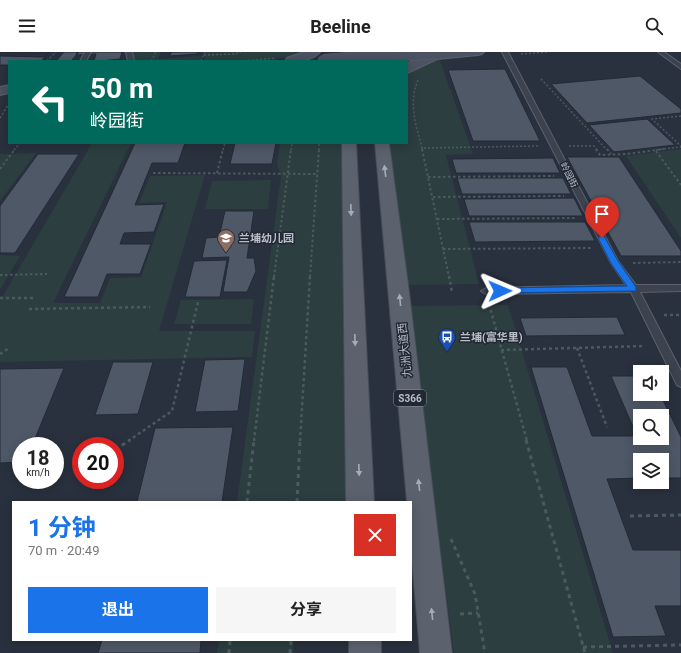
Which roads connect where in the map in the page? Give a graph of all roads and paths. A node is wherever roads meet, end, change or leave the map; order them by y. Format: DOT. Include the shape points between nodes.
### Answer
graph roads {
  1 [pos="56,52"];
  2 [pos="205,52"];
  3 [pos="241,52"];
  4 [pos="314,52"];
  5 [pos="419,52"];
  6 [pos="478,52"];
  7 [pos="549,52"];
  8 [pos="661,52"];
  9 [pos="434,54"];
  10 [pos="506,54"];
  11 [pos="204,55"];
  12 [pos="48,60"];
  13 [pos="202,60"];
  14 [pos="286,60"];
  15 [pos="340,60"];
  16 [pos="681,66"];
  17 [pos="408,68"];
  18 [pos="421,77"];
  19 [pos="541,79"];
  20 [pos="8,104"];
  21 [pos="681,116"];
  22 [pos="0,118"];
  23 [pos="19,144"];
  24 [pos="225,144"];
  25 [pos="292,144"];
  26 [pos="319,144"];
  27 [pos="349,144"];
  28 [pos="382,144"];
  29 [pos="554,146"];
  30 [pos="681,146"];
  31 [pos="422,148"];
  32 [pos="656,151"];
  33 [pos="611,154"];
  34 [pos="0,169"];
  35 [pos="217,173"];
  36 [pos="153,174"];
  37 [pos="288,174"];
  38 [pos="317,174"];
  39 [pos="569,176"];
  40 [pos="428,177"];
  41 [pos="681,185"];
  42 [pos="580,196"];
  43 [pos="433,197"];
  44 [pos="591,218"];
  45 [pos="437,219"];
  46 [pos="606,248"];
  47 [pos="443,249"];
  48 [pos="681,262"];
  49 [pos="615,263"];
  50 [pos="47,274"];
  51 [pos="0,275"];
  52 [pos="681,288"];
  53 [pos="634,289"];
  54 [pos="486,291"];
  55 [pos="452,292"];
  56 [pos="0,298"];
  57 [pos="34,298"];
  58 [pos="198,302"];
  59 [pos="150,307"];
  60 [pos="29,309"];
  61 [pos="663,346"];
  62 [pos="9,348"];
  63 [pos="577,348"];
  64 [pos="502,350"];
  65 [pos="0,354"];
  66 [pos="681,382"];
  67 [pos="607,427"];
  68 [pos="124,444"];
  69 [pos="247,501"];
  70 [pos="298,501"];
  71 [pos="360,501"];
  72 [pos="681,515"];
  73 [pos="630,516"];
  74 [pos="478,613"];
  75 [pos="460,614"];
  76 [pos="230,641"];
  77 [pos="291,641"];
  78 [pos="365,641"];
  79 [pos="681,645"];
  80 [pos="583,647"];
  81 [pos="229,653"];
  82 [pos="290,653"];
  83 [pos="366,653"];
  84 [pos="436,653"];
  85 [pos="585,653"];
  1 -- 12 [label="path"];
  2 -- 11 [label="path"];
  3 -- 11 [label="path"];
  4 -- 14 [label="main road"];
  5 -- 9 [label="main road" via="422,55"];
  6 -- 9 [label="main road"];
  7 -- 10 [label="path"];
  8 -- 16 [label="lane"];
  9 -- 15 [label="main road, bridge"];
  9 -- 17 [label="main road"];
  10 -- 29 [label="lane, 岭园街"];
  11 -- 13 [label="path"];
  18 -- 31 [label="path" via="415,87 412,103"];
  19 -- 33 [label="path"];
  20 -- 22 [label="path"];
  21 -- 30 [label="path" via="652,119"];
  23 -- 34 [label="path"];
  24 -- 35 [label="path"];
  25 -- 37 [label="path"];
  26 -- 38 [label="path"];
  27 -- 71 [label="main road, one-way"];
  84 -- 28 [label="main road, 九洲大道西 / S366, one-way"];
  29 -- 31 [label="path"];
  29 -- 33 [label="path" via="594,146 600,155"];
  29 -- 39 [label="lane, 岭园街"];
  30 -- 32 [label="path"];
  31 -- 40 [label="path"];
  32 -- 33 [label="path"];
  32 -- 41 [label="path"];
  35 -- 36 [label="path"];
  35 -- 37 [label="path"];
  37 -- 38 [label="path"];
  37 -- 69 [label="path"];
  38 -- 70 [label="path" via="305,346"];
  39 -- 40 [label="path"];
  39 -- 42 [label="lane, 岭园街"];
  40 -- 43 [label="path"];
  42 -- 43 [label="path"];
  42 -- 44 [label="lane, 岭园街"];
  43 -- 45 [label="path"];
  44 -- 45 [label="path"];
  44 -- 46 [label="lane, 岭园街"];
  45 -- 47 [label="path"];
  46 -- 47 [label="path"];
  46 -- 49 [label="lane, 岭园街"];
  47 -- 55 [label="path"];
  48 -- 49 [label="path"];
  49 -- 53 [label="lane, 岭园街"];
  50 -- 51 [label="path"];
  52 -- 53 [label="lane"];
  53 -- 54 [label="lane"];
  53 -- 61 [label="lane, 岭园街"];
  54 -- 64 [label="path"];
  56 -- 57 [label="path"];
  58 -- 68 [label="path" via="172,411"];
  59 -- 60 [label="path"];
  61 -- 63 [label="path"];
  61 -- 66 [label="lane, 岭园街"];
  62 -- 65 [label="path"];
  63 -- 64 [label="path"];
  63 -- 67 [label="path"];
  64 -- 80 [label="path"];
  72 -- 73 [label="path"];
  74 -- 75 [label="path"];
  76 -- 81 [label="path"];
  77 -- 82 [label="path"];
  78 -- 83 [label="main road"];
  79 -- 80 [label="path"];
  80 -- 85 [label="path"];
}
